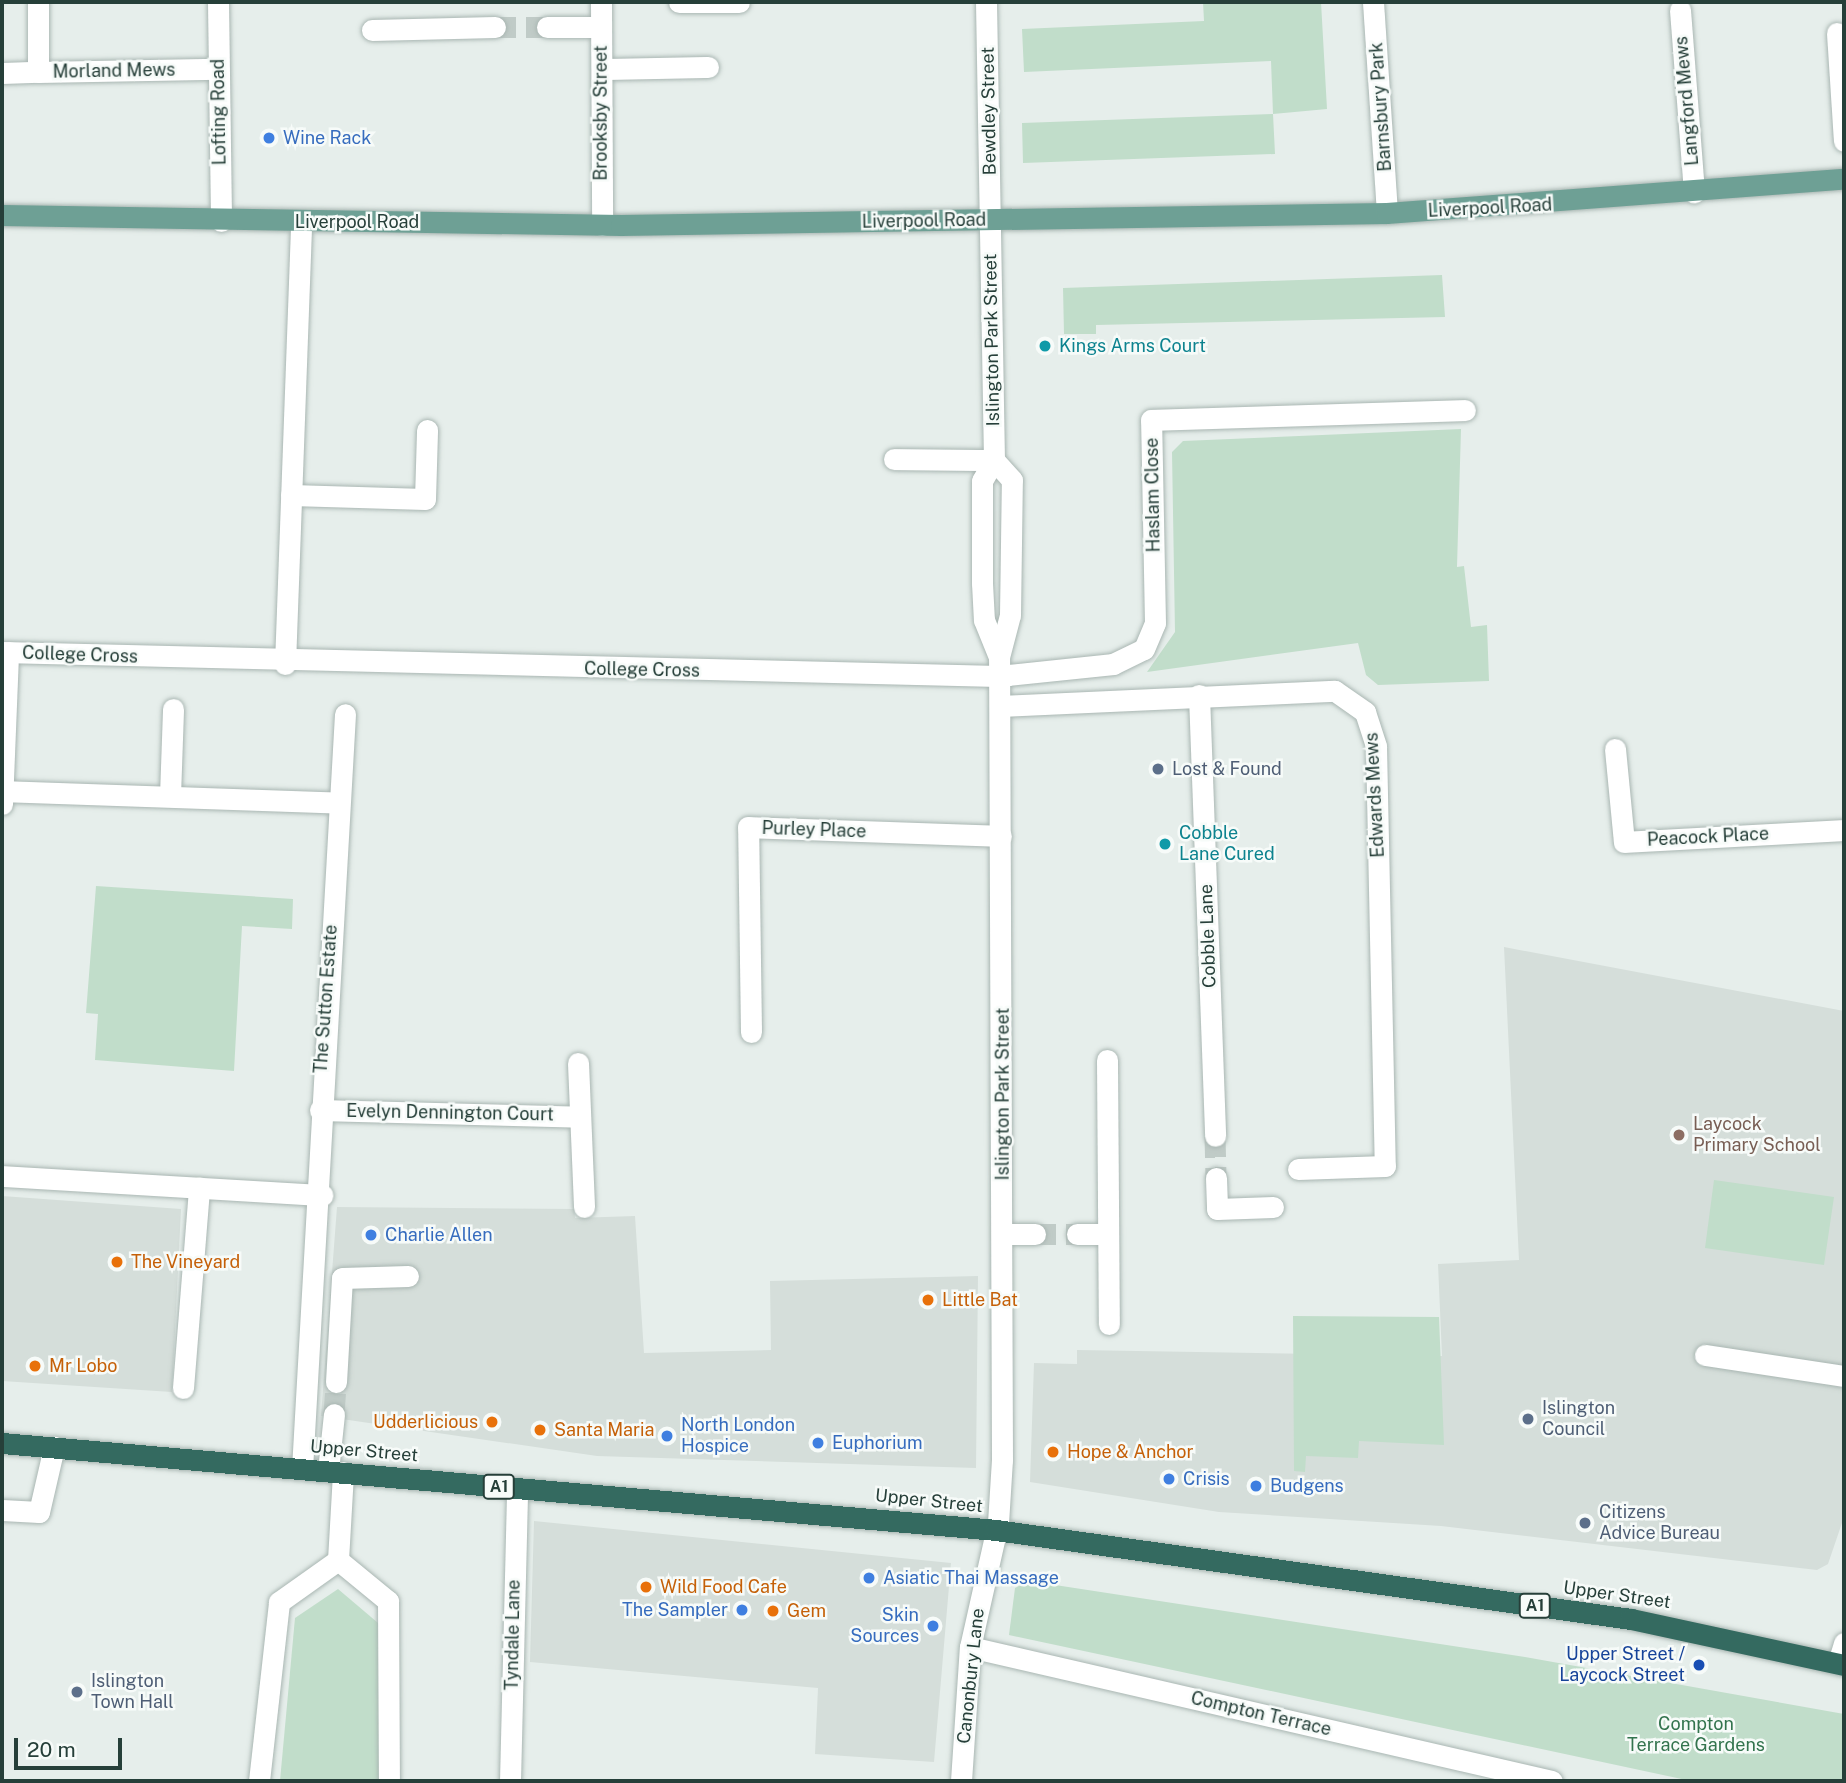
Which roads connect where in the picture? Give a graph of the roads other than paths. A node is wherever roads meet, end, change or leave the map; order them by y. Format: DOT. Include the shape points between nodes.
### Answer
graph roads {
  1 [pos="38,2"];
  2 [pos="218,2"];
  3 [pos="601,2"];
  4 [pos="679,2"];
  5 [pos="739,2"];
  6 [pos="986,2"];
  7 [pos="1373,2"];
  8 [pos="1679,10"];
  9 [pos="495,27"];
  10 [pos="547,27"];
  11 [pos="601,27"];
  12 [pos="372,30"];
  13 [pos="1837,33"];
  14 [pos="708,67"];
  15 [pos="218,69"];
  16 [pos="604,69"];
  17 [pos="38,72"];
  18 [pos="2,73"];
  19 [pos="1844,141"];
  20 [pos="1844,179"];
  21 [pos="1694,192"];
  22 [pos="1387,213"];
  23 [pos="2,215"];
  24 [pos="990,220"];
  25 [pos="221,221"];
  26 [pos="301,221"];
  27 [pos="602,225"];
  28 [pos="1465,410"];
  29 [pos="427,429"];
  30 [pos="894,459"];
  31 [pos="994,460"];
  32 [pos="290,495"];
  33 [pos="982,530"];
  34 [pos="1011,564"];
  35 [pos="5,652"];
  36 [pos="285,664"];
  37 [pos="999,667"];
  38 [pos="1199,695"];
  39 [pos="1000,706"];
  40 [pos="173,709"];
  41 [pos="345,714"];
  42 [pos="1615,749"];
  43 [pos="3,791"];
  44 [pos="170,796"];
  45 [pos="339,803"];
  46 [pos="2,804"];
  47 [pos="1844,830"];
  48 [pos="1001,836"];
  49 [pos="751,1032"];
  50 [pos="1107,1059"];
  51 [pos="578,1063"];
  52 [pos="320,1110"];
  53 [pos="580,1117"];
  54 [pos="1215,1136"];
  55 [pos="1298,1169"];
  56 [pos="2,1176"];
  57 [pos="1216,1178"];
  58 [pos="198,1188"];
  59 [pos="322,1195"];
  60 [pos="584,1207"];
  61 [pos="1273,1207"];
  62 [pos="1004,1234"];
  63 [pos="1035,1234"];
  64 [pos="1077,1234"];
  65 [pos="1108,1234"];
  66 [pos="408,1276"];
  67 [pos="1109,1324"];
  68 [pos="1704,1355"];
  69 [pos="1844,1376"];
  70 [pos="336,1382"];
  71 [pos="183,1388"];
  72 [pos="334,1414"];
  73 [pos="2,1443"];
  74 [pos="54,1447"];
  75 [pos="302,1469"];
  76 [pos="336,1471"];
  77 [pos="517,1488"];
  78 [pos="2,1510"];
  79 [pos="996,1530"];
  80 [pos="338,1560"];
  81 [pos="970,1647"];
  82 [pos="1842,1657"];
  83 [pos="259,1781"];
  84 [pos="389,1781"];
  85 [pos="510,1781"];
  86 [pos="961,1781"];
  87 [pos="1552,1781"];
  1 -- 17 [label="street, Morland Mews"];
  2 -- 15 [label="street, Lofting Road"];
  3 -- 11 [label="street, Brooksby Street"];
  4 -- 5 [label="street"];
  6 -- 24 [label="street, Bewdley Street"];
  7 -- 22 [label="street, Barnsbury Park"];
  8 -- 21 [label="street, Langford Mews"];
  9 -- 12 [label="street"];
  10 -- 11 [label="street"];
  11 -- 16 [label="street, Brooksby Street"];
  13 -- 19 [label="street"];
  14 -- 16 [label="street"];
  15 -- 17 [label="street, Morland Mews"];
  15 -- 25 [label="street, Lofting Road"];
  16 -- 27 [label="street, Brooksby Street"];
  17 -- 18 [label="street"];
  20 -- 21 [label="main road, Liverpool Road"];
  21 -- 22 [label="main road, Liverpool Road"];
  22 -- 24 [label="main road, Liverpool Road"];
  23 -- 25 [label="main road, Liverpool Road"];
  24 -- 27 [label="main road, Liverpool Road"];
  24 -- 31 [label="street, Islington Park Street"];
  25 -- 26 [label="main road, Liverpool Road"];
  26 -- 27 [label="main road, Liverpool Road"];
  26 -- 32 [label="street"];
  28 -- 37 [label="street, Haslam Close" via="1151,420 1152,636 1130,659"];
  29 -- 32 [label="street" via="425,499"];
  30 -- 31 [label="street"];
  31 -- 33 [label="street, Islington Park Street" via="982,481"];
  31 -- 34 [label="street, Islington Park Street" via="1012,480"];
  32 -- 36 [label="street"];
  33 -- 34 [label="street"];
  33 -- 37 [label="street, Islington Park Street" via="984,620"];
  34 -- 37 [label="street, Islington Park Street" via="1010,615"];
  35 -- 36 [label="street, College Cross"];
  35 -- 43 [label="street"];
  36 -- 37 [label="street, College Cross"];
  37 -- 39 [label="street, Islington Park Street"];
  38 -- 39 [label="street, Edwards Mews"];
  38 -- 54 [label="street, Cobble Lane"];
  38 -- 55 [label="street, Edwards Mews" via="1335,691 1357,702 1374,733 1385,1166"];
  39 -- 48 [label="street, Islington Park Street"];
  40 -- 44 [label="street"];
  41 -- 45 [label="street, The Sutton Estate"];
  42 -- 47 [label="street, Peacock Place" via="1624,842"];
  43 -- 44 [label="street"];
  43 -- 46 [label="street"];
  44 -- 45 [label="street"];
  45 -- 52 [label="street, The Sutton Estate"];
  48 -- 49 [label="street, Purley Place" via="748,827"];
  48 -- 62 [label="street, Islington Park Street"];
  50 -- 65 [label="street"];
  51 -- 53 [label="street, Evelyn Dennington Court"];
  52 -- 53 [label="street, Evelyn Dennington Court"];
  52 -- 59 [label="street, The Sutton Estate"];
  53 -- 60 [label="street, Evelyn Dennington Court"];
  56 -- 58 [label="street"];
  57 -- 61 [label="street" via="1217,1209"];
  58 -- 59 [label="street"];
  58 -- 71 [label="street"];
  59 -- 75 [label="street, The Sutton Estate"];
  62 -- 63 [label="street"];
  62 -- 79 [label="street, Islington Park Street"];
  64 -- 65 [label="street"];
  65 -- 67 [label="street"];
  66 -- 70 [label="street" via="342,1278"];
  68 -- 69 [label="street"];
  72 -- 76 [label="street"];
  73 -- 74 [label="highway, Upper Street / A1"];
  74 -- 75 [label="highway, Upper Street / A1"];
  74 -- 78 [label="street" via="39,1512"];
  75 -- 76 [label="highway, Upper Street / A1"];
  76 -- 77 [label="highway, Upper Street / A1"];
  76 -- 80 [label="street"];
  77 -- 79 [label="highway, Upper Street / A1"];
  77 -- 85 [label="street, Tyndale Lane"];
  79 -- 81 [label="street, Canonbury Lane"];
  79 -- 82 [label="highway, Upper Street / A1" via="1631,1619"];
  80 -- 83 [label="street" via="279,1602"];
  80 -- 84 [label="street" via="388,1601"];
  81 -- 86 [label="street, Canonbury Lane"];
  81 -- 87 [label="street, Compton Terrace"];
}
